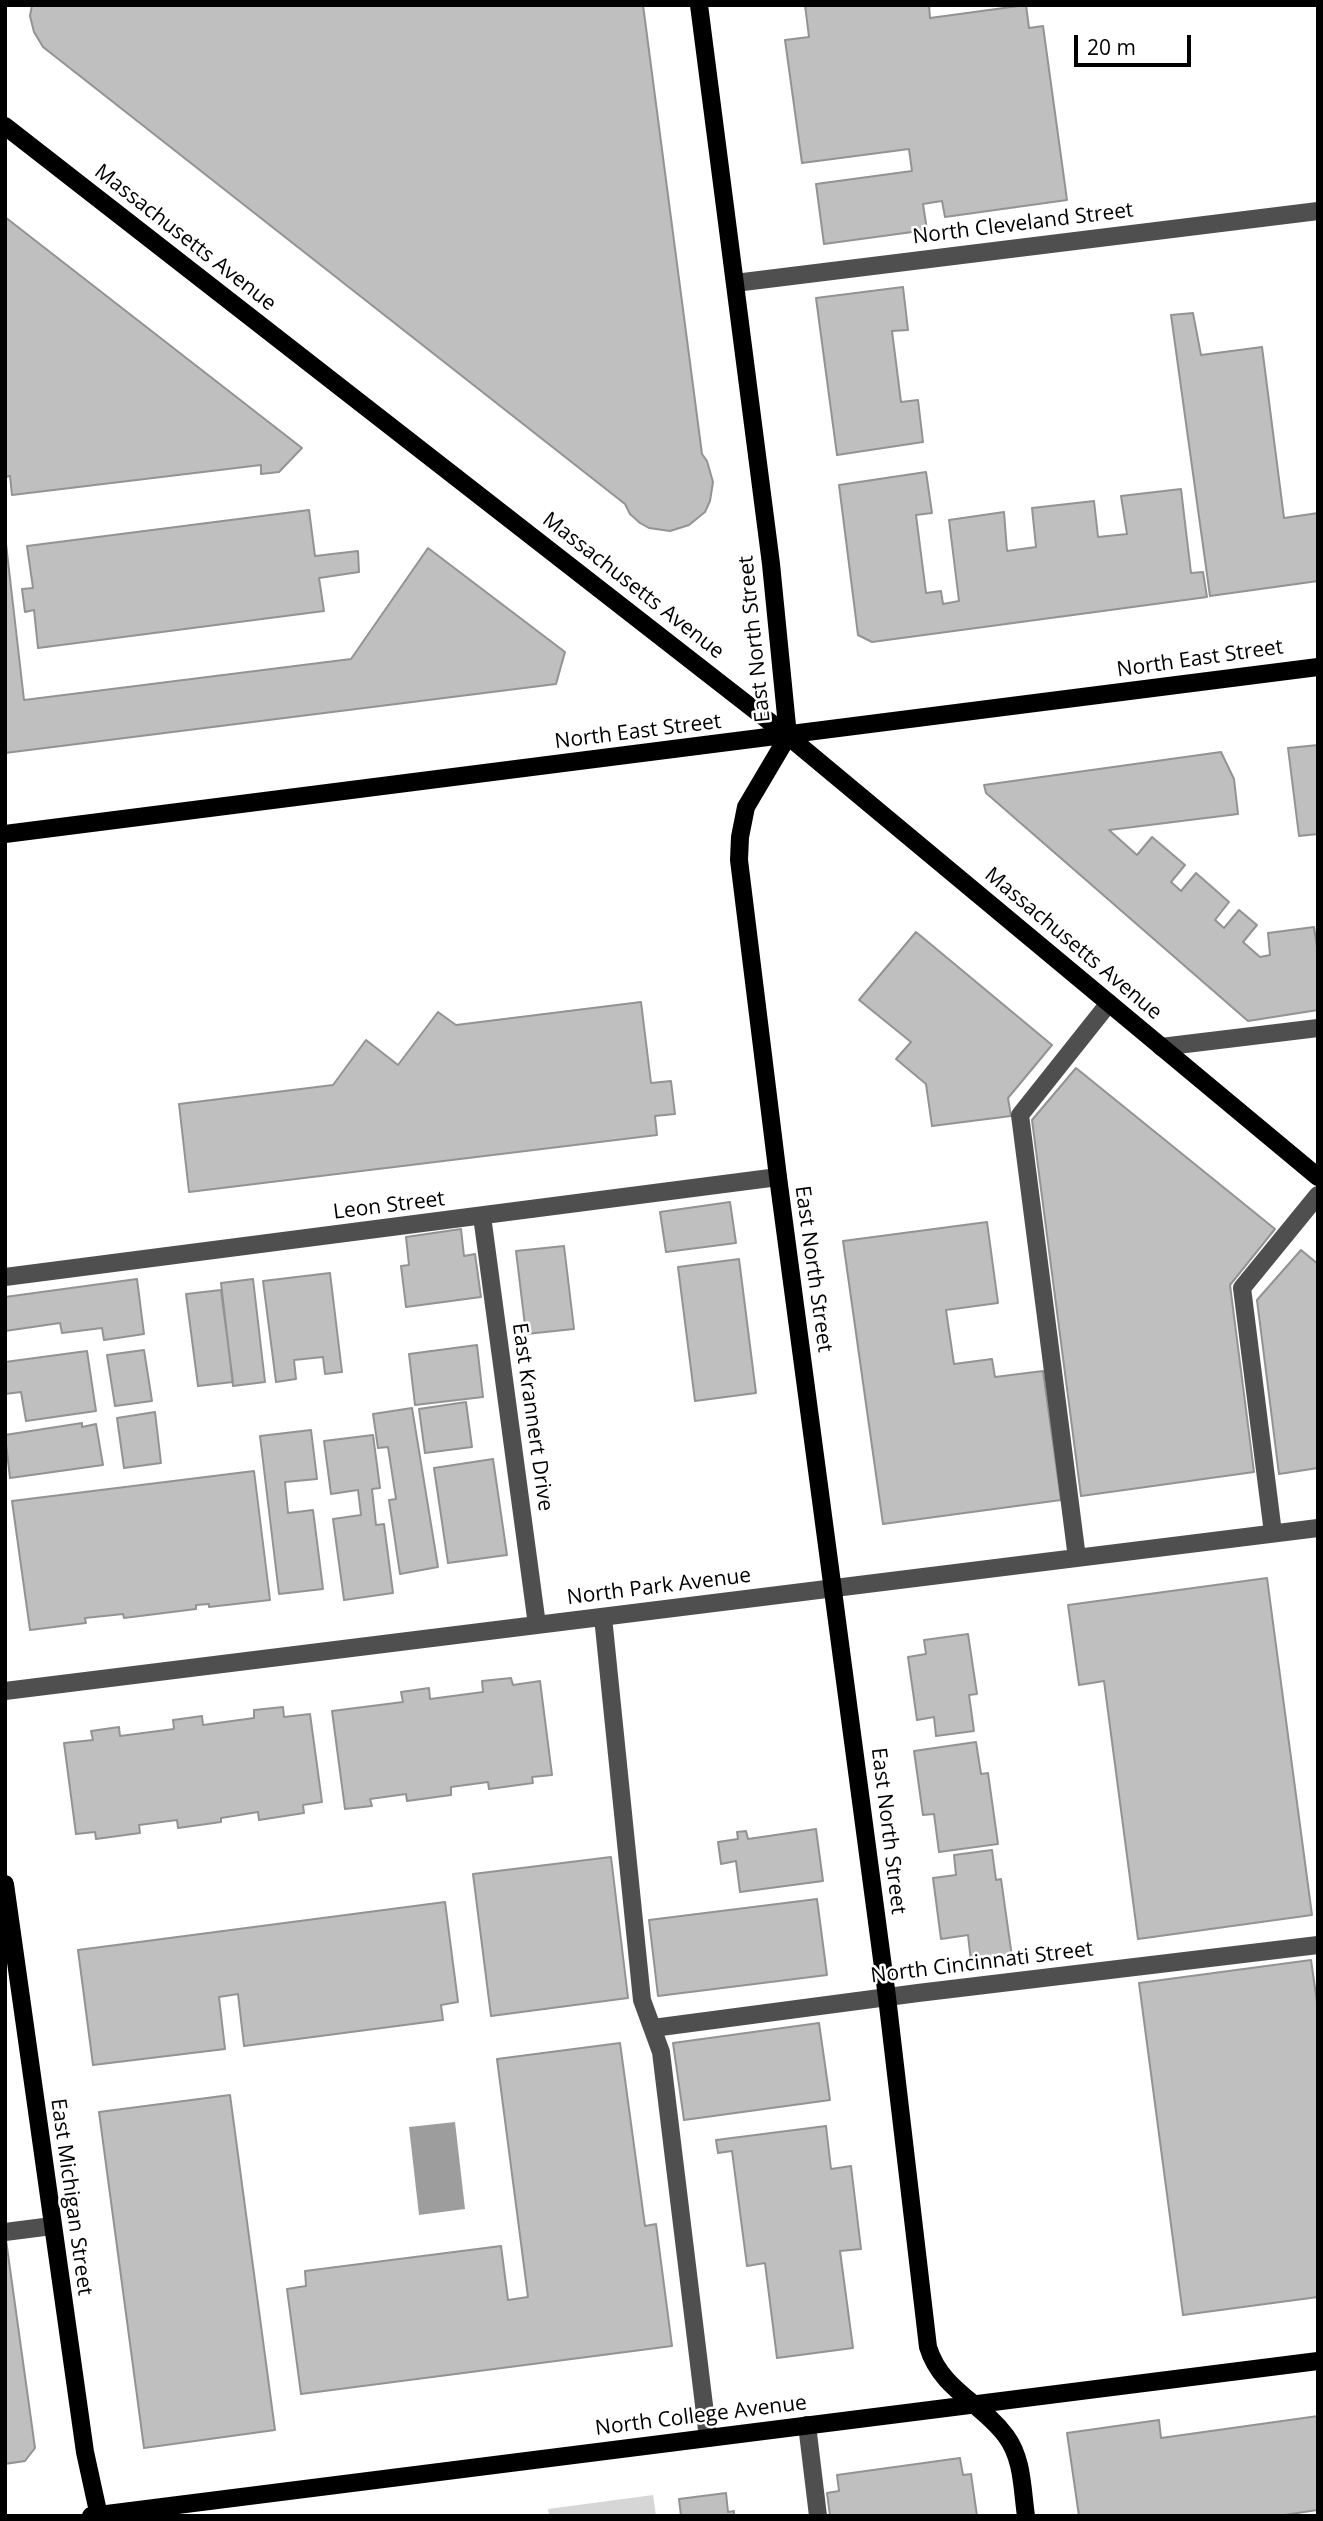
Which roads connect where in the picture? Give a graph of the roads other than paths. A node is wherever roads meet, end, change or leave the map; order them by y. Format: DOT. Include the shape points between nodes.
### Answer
graph roads {
  1 [pos="699,5"];
  2 [pos="5,126"];
  3 [pos="1318,211"];
  4 [pos="735,283"];
  5 [pos="1318,667"];
  6 [pos="788,736"];
  7 [pos="5,834"];
  8 [pos="1109,1003"];
  9 [pos="1318,1028"];
  10 [pos="1161,1047"];
  11 [pos="778,1177"];
  12 [pos="1318,1177"];
  13 [pos="1318,1195"];
  14 [pos="482,1216"];
  15 [pos="5,1277"];
  16 [pos="1318,1528"];
  17 [pos="1273,1533"];
  18 [pos="1077,1558"];
  19 [pos="833,1588"];
  20 [pos="603,1617"];
  21 [pos="537,1625"];
  22 [pos="5,1691"];
  23 [pos="5,1884"];
  24 [pos="1318,1945"];
  25 [pos="10,1961"];
  26 [pos="887,1997"];
  27 [pos="653,2028"];
  28 [pos="52,2226"];
  29 [pos="5,2232"];
  30 [pos="1318,2361"];
  31 [pos="973,2404"];
  32 [pos="807,2426"];
  33 [pos="708,2438"];
  34 [pos="99,2515"];
  35 [pos="91,2516"];
  36 [pos="818,2516"];
  37 [pos="1026,2516"];
  1 -- 4 [label="main road, East North Street"];
  2 -- 6 [label="main road, Massachusetts Avenue"];
  3 -- 4 [label="street, North Cleveland Street"];
  4 -- 6 [label="main road, East North Street"];
  5 -- 6 [label="main road, North East Street"];
  6 -- 7 [label="main road, North East Street"];
  6 -- 8 [label="main road, Massachusetts Avenue"];
  6 -- 11 [label="main road, East North Street" via="746,807 739,860"];
  8 -- 10 [label="main road, Massachusetts Avenue"];
  8 -- 18 [label="street" via="1020,1115"];
  9 -- 10 [label="street"];
  10 -- 12 [label="main road, Massachusetts Avenue"];
  11 -- 14 [label="street, Leon Street"];
  11 -- 19 [label="main road, East North Street"];
  13 -- 17 [label="street" via="1242,1288"];
  14 -- 15 [label="street, Leon Street"];
  14 -- 21 [label="street, East Krannert Drive"];
  16 -- 17 [label="street, North Park Avenue"];
  17 -- 18 [label="street, North Park Avenue"];
  18 -- 19 [label="street, North Park Avenue"];
  19 -- 20 [label="street, North Park Avenue"];
  19 -- 26 [label="main road, East North Street"];
  20 -- 21 [label="street, North Park Avenue"];
  20 -- 27 [label="street" via="642,2000"];
  21 -- 22 [label="street, North Park Avenue"];
  23 -- 25 [label="main road, East Michigan Street"];
  24 -- 26 [label="street, North Cincinnati Street"];
  25 -- 28 [label="main road, East Michigan Street"];
  26 -- 27 [label="street, North Cincinnati Street"];
  26 -- 31 [label="main road, East North Street" via="928,2347 942,2376"];
  27 -- 33 [label="street" via="661,2052"];
  28 -- 29 [label="street"];
  28 -- 34 [label="main road, East Michigan Street" via="85,2452"];
  30 -- 31 [label="main road, North College Avenue"];
  31 -- 32 [label="main road, North College Avenue"];
  31 -- 37 [label="main road, East North Street" via="1006,2435 1014,2449"];
  32 -- 33 [label="main road, North College Avenue"];
  32 -- 36 [label="street"];
  33 -- 34 [label="main road, North College Avenue"];
  34 -- 35 [label="main road, North College Avenue"];
}
